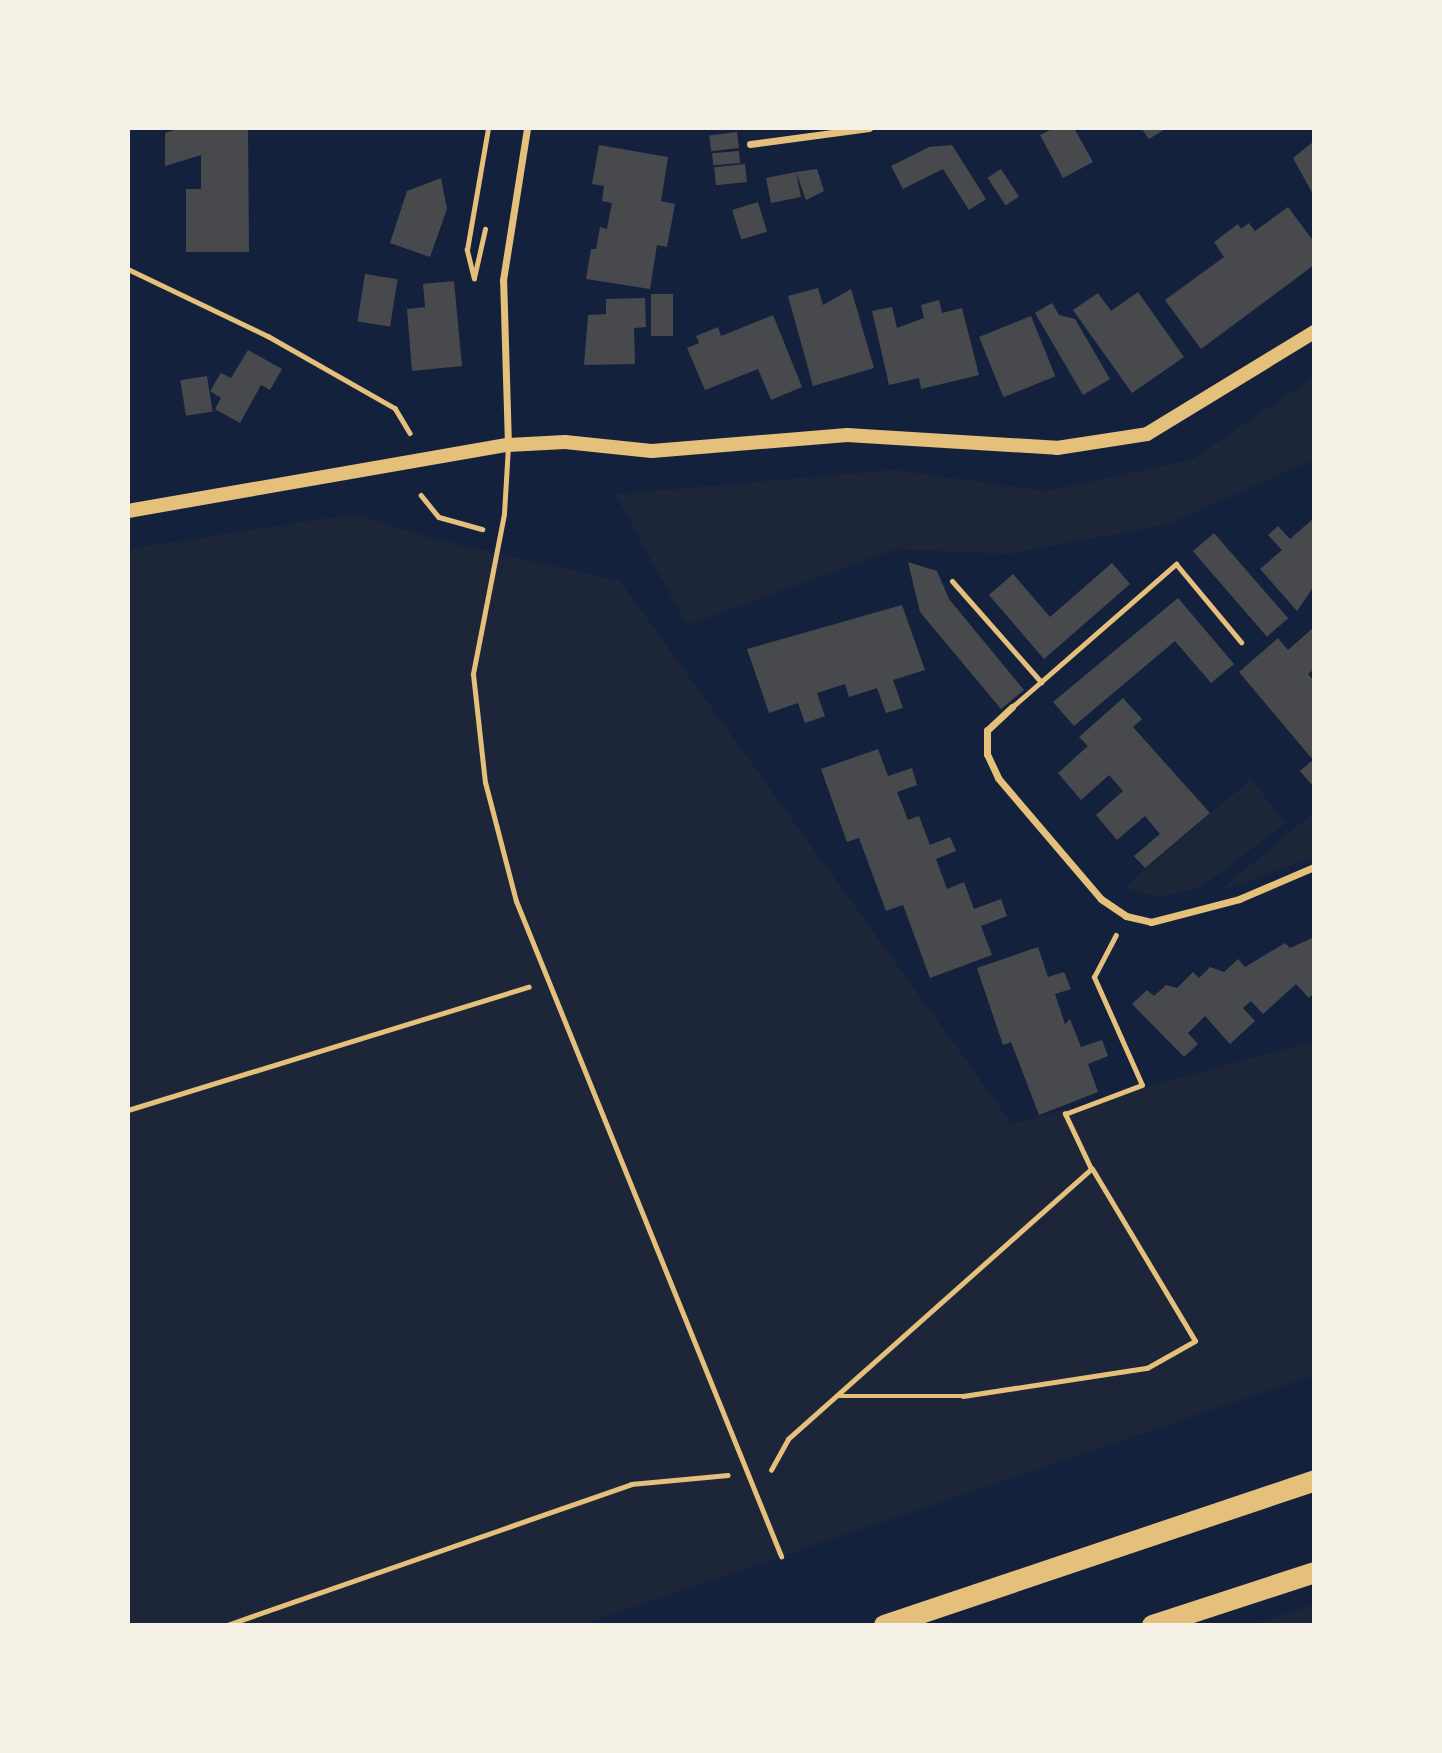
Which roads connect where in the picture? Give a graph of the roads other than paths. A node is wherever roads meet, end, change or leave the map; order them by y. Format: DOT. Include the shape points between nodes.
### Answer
graph roads {
  1 [pos="527,128"];
  2 [pos="869,128"];
  3 [pos="839,131"];
  4 [pos="750,144"];
  5 [pos="1314,332"];
  6 [pos="508,445"];
  7 [pos="128,511"];
  8 [pos="953,580"];
  9 [pos="1241,642"];
  10 [pos="1041,682"];
  11 [pos="1012,708"];
  12 [pos="1314,867"];
  13 [pos="1314,1480"];
  14 [pos="780,1556"];
  15 [pos="1314,1572"];
  16 [pos="884,1625"];
  17 [pos="1152,1625"];
  1 -- 6 [label="street" via="503,280"];
  2 -- 3 [label="street"];
  3 -- 4 [label="street"];
  5 -- 6 [label="main road" via="1147,434 1057,448 847,435 639,451 565,442"];
  6 -- 7 [label="main road"];
  6 -- 14 [label="lane" via="504,514 472,674 485,782 516,901"];
  8 -- 10 [label="lane"];
  9 -- 10 [label="lane" via="1176,564"];
  10 -- 11 [label="lane"];
  11 -- 12 [label="street" via="987,730 987,754 998,778 1101,899 1126,916 1151,922 1240,899"];
  13 -- 16 [label="highway"];
  15 -- 17 [label="highway"];
}
